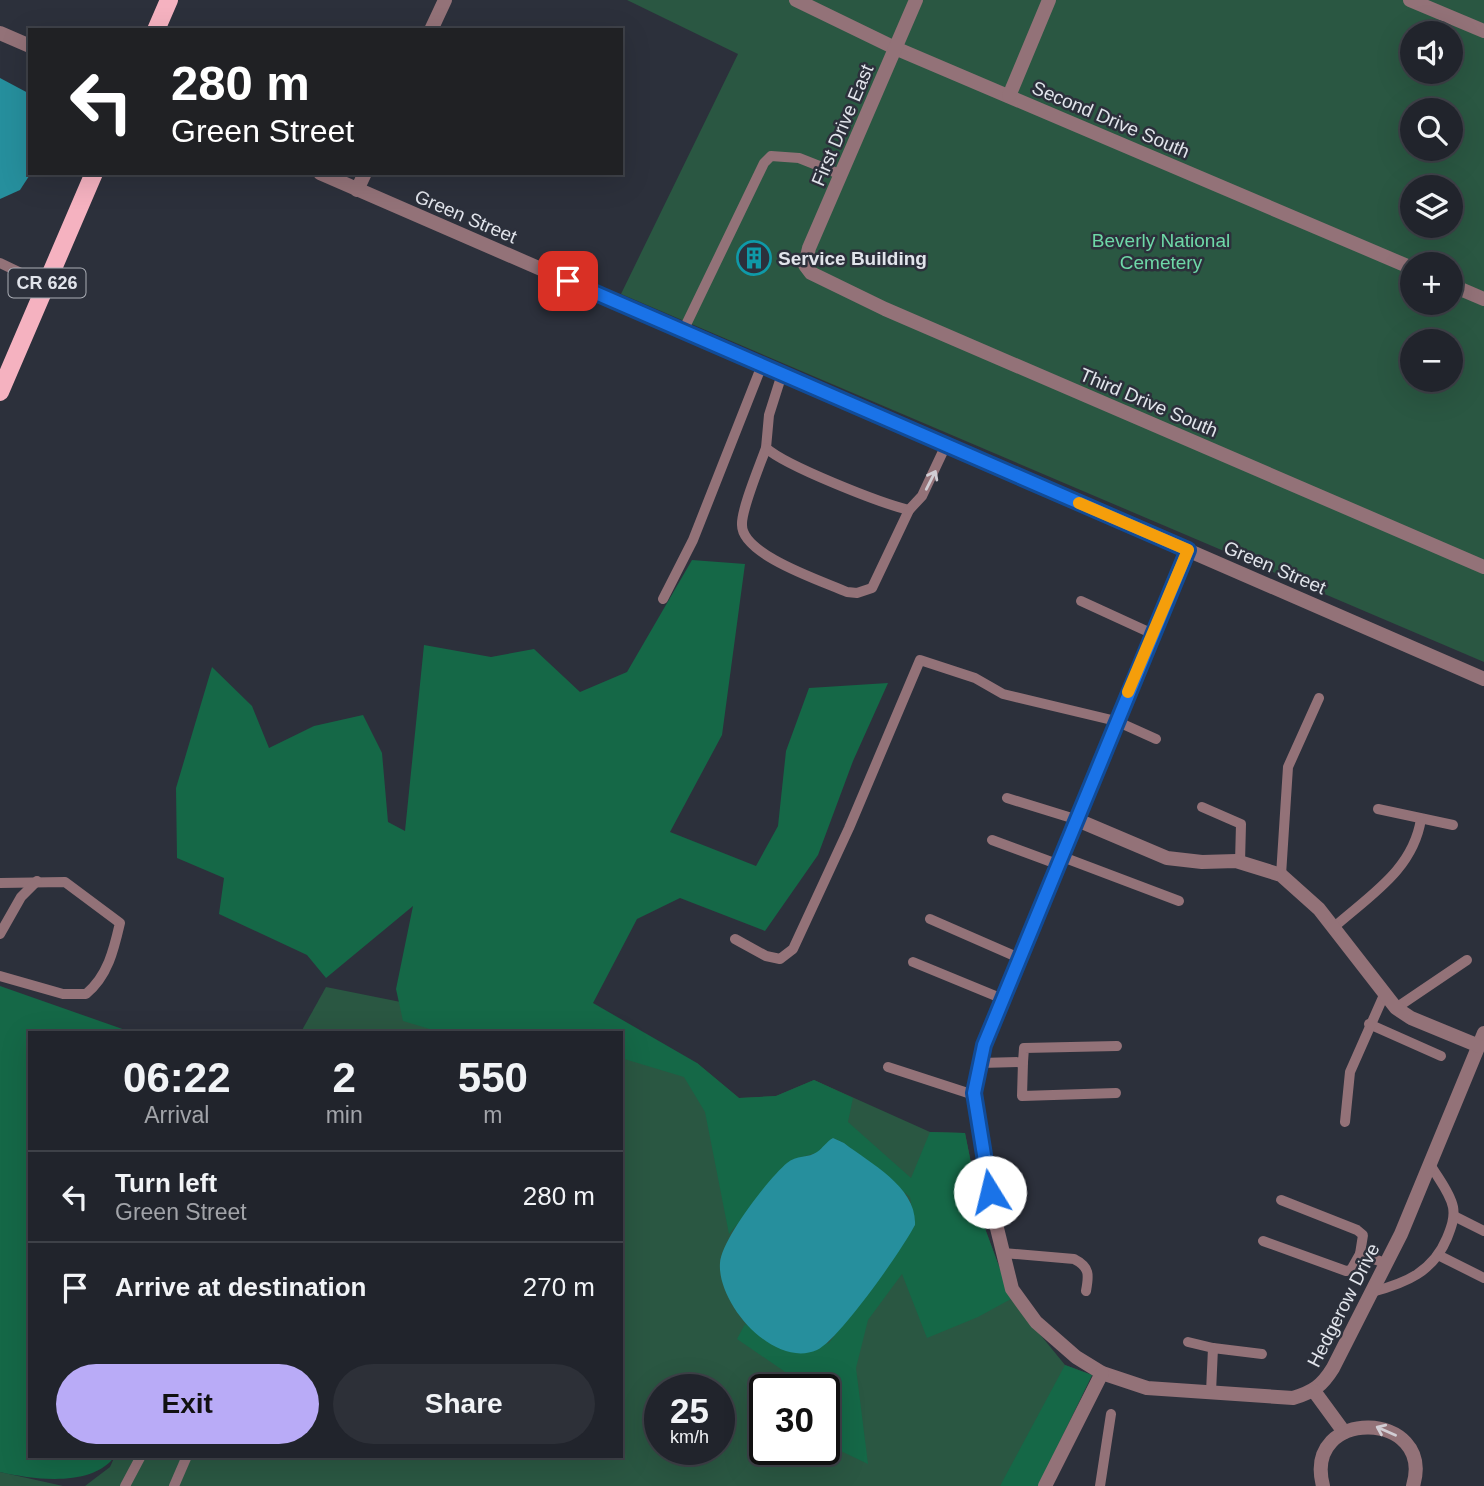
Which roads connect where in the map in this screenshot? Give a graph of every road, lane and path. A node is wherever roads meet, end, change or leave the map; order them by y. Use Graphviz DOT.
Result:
graph roads {
  1 [pos="169,0"];
  2 [pos="445,0"];
  3 [pos="796,0"];
  4 [pos="916,0"];
  5 [pos="1049,0"];
  6 [pos="1410,0"];
  7 [pos="157,28"];
  8 [pos="432,28"];
  9 [pos="1484,31"];
  10 [pos="0,33"];
  11 [pos="28,45"];
  12 [pos="895,48"];
  13 [pos="1009,96"];
  14 [pos="93,175"];
  15 [pos="324,175"];
  16 [pos="364,175"];
  17 [pos="842,175"];
  18 [pos="357,190"];
  19 [pos="0,263"];
  20 [pos="1400,263"];
  21 [pos="805,265"];
  22 [pos="46,285"];
  23 [pos="1463,290"];
  24 [pos="1484,299"];
  25 [pos="683,331"];
  26 [pos="762,365"];
  27 [pos="782,374"];
  28 [pos="0,392"];
  29 [pos="946,445"];
  30 [pos="766,447"];
  31 [pos="909,510"];
  32 [pos="1188,550"];
  33 [pos="1484,568"];
  34 [pos="663,599"];
  35 [pos="1081,601"];
  36 [pos="1153,634"];
  37 [pos="1484,679"];
  38 [pos="1319,698"];
  39 [pos="1116,721"];
  40 [pos="1156,739"];
  41 [pos="1007,797"];
  42 [pos="1202,807"];
  43 [pos="1378,809"];
  44 [pos="1075,819"];
  45 [pos="1421,819"];
  46 [pos="1453,825"];
  47 [pos="992,840"];
  48 [pos="1059,860"];
  49 [pos="1240,862"];
  50 [pos="1281,875"];
  51 [pos="37,881"];
  52 [pos="0,883"];
  53 [pos="1179,901"];
  54 [pos="930,919"];
  55 [pos="1334,928"];
  56 [pos="0,934"];
  57 [pos="735,939"];
  58 [pos="1019,958"];
  59 [pos="1467,960"];
  60 [pos="913,962"];
  61 [pos="0,976"];
  62 [pos="1384,995"];
  63 [pos="1003,999"];
  64 [pos="1396,1008"];
  65 [pos="1369,1024"];
  66 [pos="1482,1042"];
  67 [pos="1117,1046"];
  68 [pos="1441,1056"];
  69 [pos="1023,1062"];
  70 [pos="980,1063"];
  71 [pos="888,1067"];
  72 [pos="1116,1093"];
  73 [pos="974,1095"];
  74 [pos="1345,1122"];
  75 [pos="1430,1164"];
  76 [pos="1280,1200"];
  77 [pos="1454,1216"];
  78 [pos="1484,1231"];
  79 [pos="1264,1241"];
  80 [pos="1003,1253"];
  81 [pos="1360,1254"];
  82 [pos="1440,1256"];
  83 [pos="1385,1264"];
  84 [pos="1484,1278"];
  85 [pos="1086,1291"];
  86 [pos="1372,1292"];
  87 [pos="1188,1342"];
  88 [pos="1213,1348"];
  89 [pos="1262,1354"];
  90 [pos="1101,1373"];
  91 [pos="1314,1391"];
  92 [pos="1211,1392"];
  93 [pos="1111,1414"];
  94 [pos="1344,1432"];
  95 [pos="140,1458"];
  96 [pos="186,1458"];
  97 [pos="126,1486"];
  98 [pos="174,1486"];
  99 [pos="1045,1486"];
  100 [pos="1100,1486"];
  101 [pos="1324,1486"];
  102 [pos="1413,1486"];
  1 -- 7 [label="main road"];
  2 -- 8 [label="street"];
  3 -- 12 [label="street, Second Drive South"];
  4 -- 12 [label="street, First Drive East"];
  5 -- 13 [label="street"];
  6 -- 9 [label="street"];
  10 -- 11 [label="street"];
  12 -- 13 [label="street, Second Drive South"];
  12 -- 17 [label="street, First Drive East"];
  13 -- 20 [label="street, Second Drive South"];
  14 -- 22 [label="main road, CR 626"];
  15 -- 18 [label="street, Green Street"];
  16 -- 18 [label="street"];
  17 -- 21 [label="street, First Drive East"];
  17 -- 25 [label="lane"];
  18 -- 25 [label="street, Green Street"];
  19 -- 22 [label="lane"];
  21 -- 33 [label="street, Third Drive South"];
  22 -- 28 [label="main road, CR 626"];
  23 -- 24 [label="street"];
  25 -- 26 [label="street, Green Street"];
  26 -- 27 [label="street, Green Street"];
  26 -- 34 [label="lane"];
  27 -- 29 [label="street, Green Street"];
  27 -- 30 [label="lane"];
  31 -- 29 [label="lane, one-way"];
  29 -- 32 [label="street, Green Street"];
  30 -- 31 [label="lane"];
  30 -- 31 [label="lane"];
  32 -- 36 [label="street"];
  32 -- 37 [label="street, Green Street"];
  35 -- 36 [label="lane"];
  36 -- 39 [label="street"];
  38 -- 50 [label="lane"];
  39 -- 40 [label="lane"];
  39 -- 44 [label="street"];
  39 -- 57 [label="lane"];
  41 -- 44 [label="lane"];
  42 -- 49 [label="lane"];
  43 -- 45 [label="lane"];
  44 -- 48 [label="street"];
  44 -- 49 [label="street"];
  45 -- 46 [label="lane"];
  45 -- 55 [label="lane"];
  47 -- 48 [label="lane"];
  48 -- 53 [label="lane"];
  48 -- 58 [label="street"];
  49 -- 50 [label="street"];
  50 -- 55 [label="street"];
  51 -- 52 [label="lane"];
  51 -- 56 [label="lane"];
  51 -- 61 [label="lane"];
  54 -- 58 [label="lane"];
  55 -- 62 [label="street"];
  58 -- 63 [label="street"];
  59 -- 64 [label="lane"];
  60 -- 63 [label="lane"];
  62 -- 64 [label="street"];
  62 -- 65 [label="lane"];
  63 -- 70 [label="street"];
  64 -- 66 [label="street"];
  65 -- 68 [label="lane"];
  65 -- 74 [label="lane"];
  66 -- 75 [label="street, Hedgerow Drive"];
  67 -- 69 [label="lane"];
  69 -- 70 [label="lane"];
  69 -- 72 [label="lane"];
  70 -- 73 [label="street"];
  71 -- 73 [label="lane"];
  73 -- 80 [label="street, Hedgerow Drive"];
  75 -- 77 [label="lane"];
  75 -- 83 [label="street, Hedgerow Drive"];
  76 -- 81 [label="lane"];
  77 -- 78 [label="lane"];
  77 -- 82 [label="lane"];
  79 -- 81 [label="lane"];
  80 -- 85 [label="lane"];
  80 -- 90 [label="street, Hedgerow Drive"];
  81 -- 83 [label="lane"];
  82 -- 84 [label="lane"];
  82 -- 86 [label="lane"];
  83 -- 86 [label="street, Hedgerow Drive"];
  86 -- 91 [label="street, Hedgerow Drive"];
  87 -- 88 [label="lane"];
  88 -- 89 [label="lane"];
  88 -- 92 [label="lane"];
  90 -- 92 [label="street, Hedgerow Drive"];
  90 -- 99 [label="street"];
  91 -- 92 [label="street, Hedgerow Drive"];
  91 -- 94 [label="street"];
  93 -- 100 [label="lane"];
  94 -- 101 [label="street"];
  102 -- 94 [label="street, one-way"];
  95 -- 97 [label="lane"];
  96 -- 98 [label="lane"];
}
